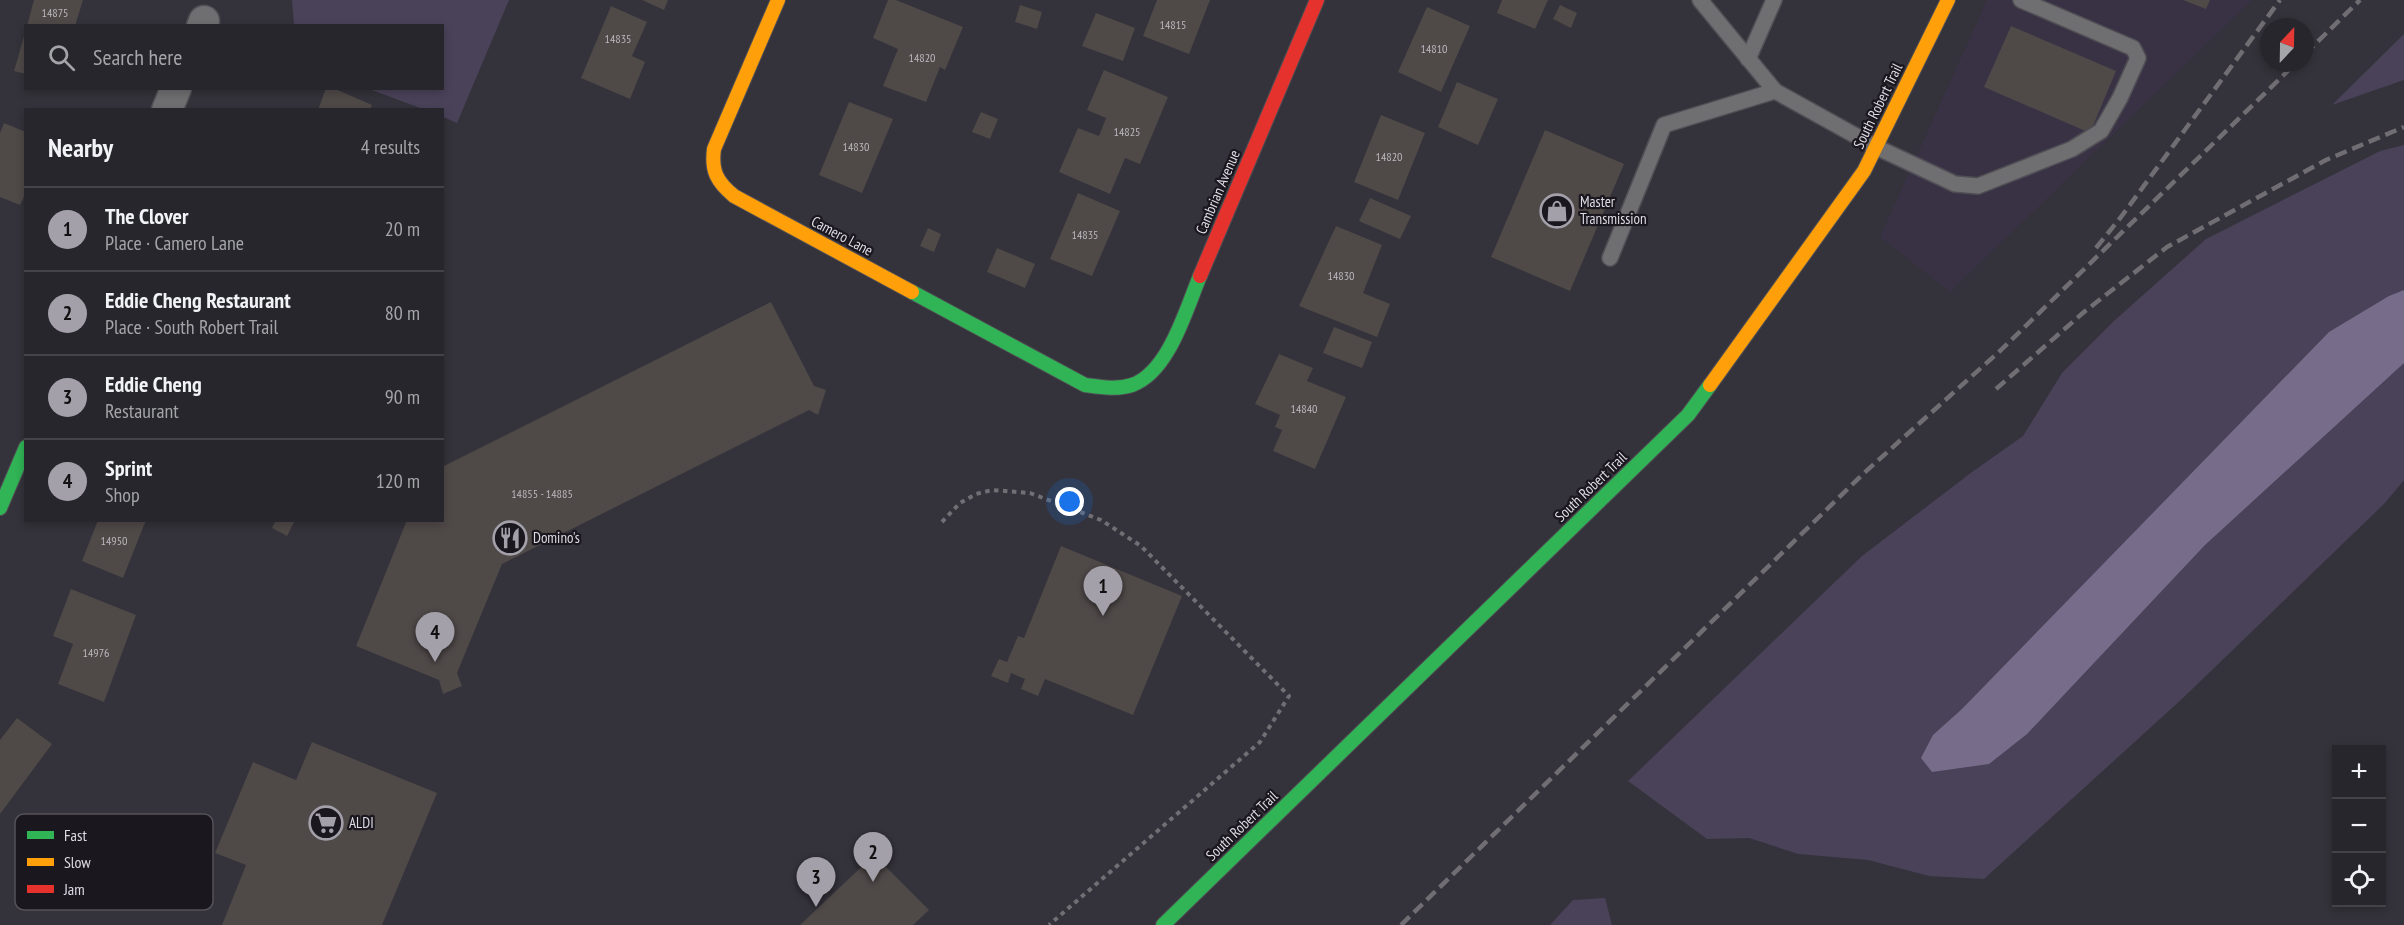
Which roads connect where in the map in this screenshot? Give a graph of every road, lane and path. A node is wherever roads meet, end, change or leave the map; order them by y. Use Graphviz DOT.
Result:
graph roads {
  1 [pos="778,0"];
  2 [pos="1317,0"];
  3 [pos="1700,0"];
  4 [pos="1774,0"];
  5 [pos="1948,0"];
  6 [pos="2021,0"];
  7 [pos="1748,59"];
  8 [pos="175,90"];
  9 [pos="1774,91"];
  10 [pos="168,108"];
  11 [pos="1876,147"];
  12 [pos="1610,258"];
  13 [pos="1133,386"];
  14 [pos="24,452"];
  15 [pos="0,508"];
  16 [pos="942,522"];
  17 [pos="1049,925"];
  18 [pos="1163,925"];
  1 -- 13 [label="main road, Camero Lane"];
  2 -- 13 [label="main road, Cambrian Avenue"];
  3 -- 7 [label="lane"];
  4 -- 7 [label="lane"];
  5 -- 11 [label="main road, South Robert Trail"];
  6 -- 11 [label="lane"];
  7 -- 9 [label="lane"];
  8 -- 10 [label="street"];
  9 -- 11 [label="lane"];
  9 -- 12 [label="lane"];
  11 -- 18 [label="main road, South Robert Trail"];
  14 -- 15 [label="main road"];
  16 -- 17 [label="path"];
}
